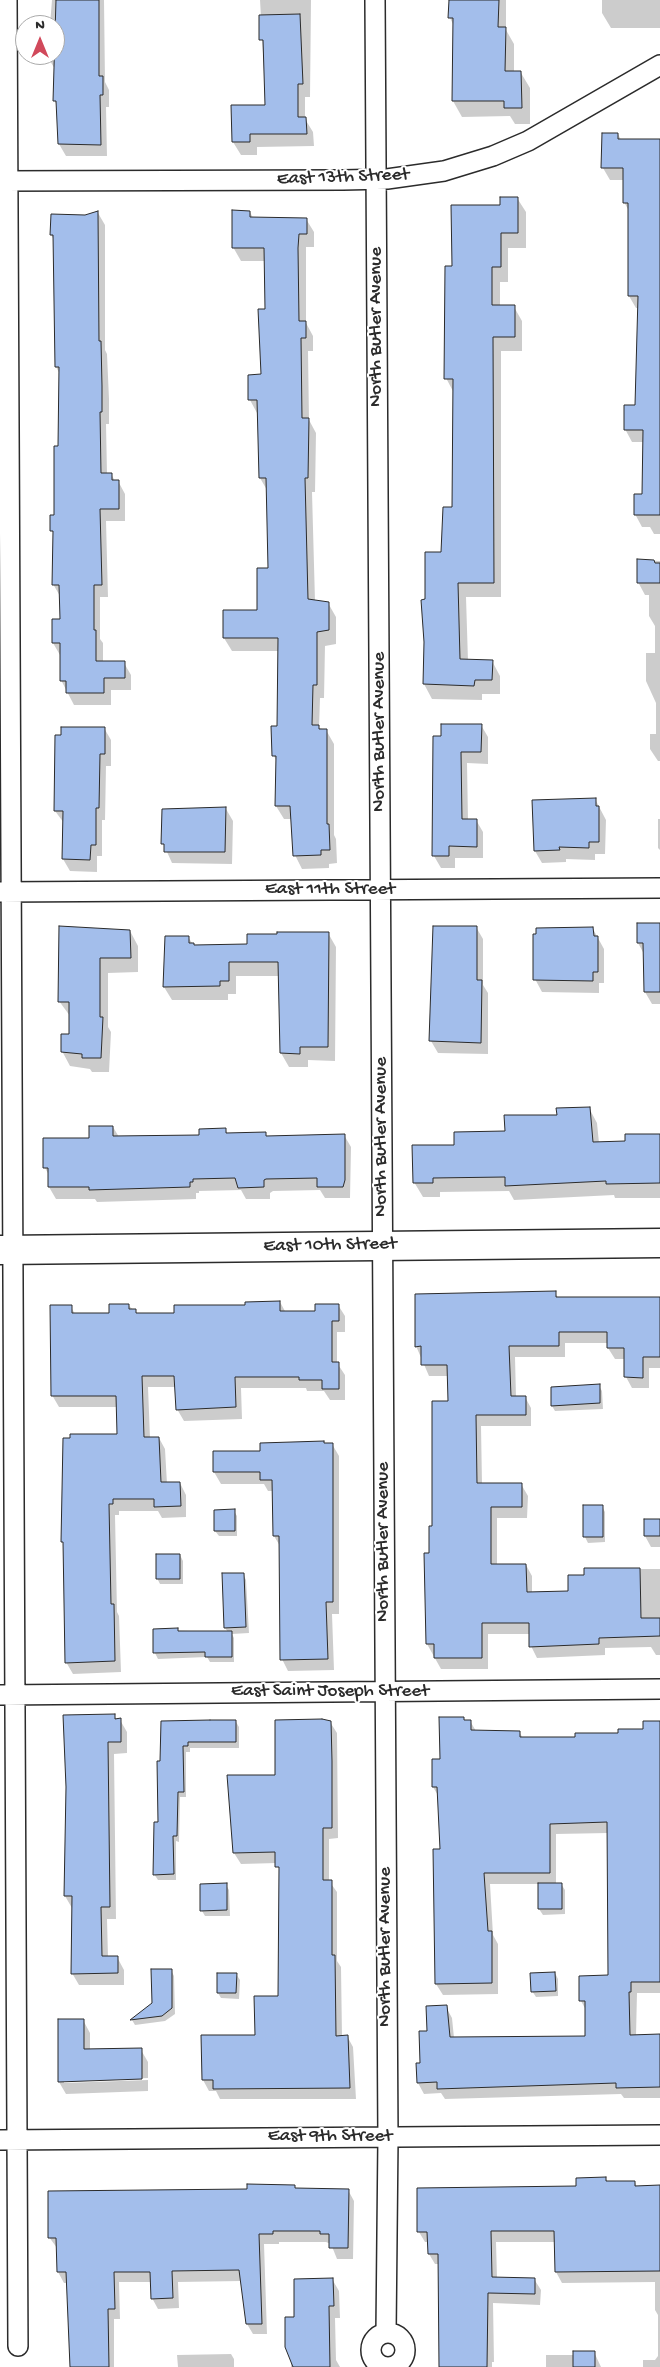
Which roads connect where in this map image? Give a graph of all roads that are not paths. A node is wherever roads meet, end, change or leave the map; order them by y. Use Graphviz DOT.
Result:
graph roads {
  1 [pos="7,0"];
  2 [pos="375,0"];
  3 [pos="660,65"];
  4 [pos="376,179"];
  5 [pos="4,181"];
  6 [pos="660,888"];
  7 [pos="380,890"];
  8 [pos="6,892"];
  9 [pos="660,1243"];
  10 [pos="382,1245"];
  11 [pos="6,1250"];
  12 [pos="660,1689"];
  13 [pos="385,1692"];
  14 [pos="8,1695"];
  15 [pos="660,2135"];
  16 [pos="388,2137"];
  17 [pos="8,2140"];
  18 [pos="386,2333"];
  19 [pos="18,2346"];
  1 -- 5 [label="street"];
  2 -- 4 [label="street, North Butler Avenue"];
  3 -- 4 [label="street, East 13th Street"];
  4 -- 5 [label="street, East 13th Street"];
  4 -- 7 [label="street, North Butler Avenue"];
  5 -- 8 [label="street"];
  6 -- 7 [label="street, East 11th Street"];
  7 -- 8 [label="street, East 11th Street"];
  7 -- 10 [label="street, North Butler Avenue"];
  8 -- 11 [label="street"];
  9 -- 10 [label="main road, East 10th Street"];
  10 -- 11 [label="main road, East 10th Street"];
  10 -- 13 [label="street, North Butler Avenue"];
  11 -- 14 [label="street"];
  12 -- 13 [label="street, East Saint Joseph Street"];
  13 -- 14 [label="street, East Saint Joseph Street"];
  13 -- 16 [label="street, North Butler Avenue"];
  14 -- 17 [label="street"];
  15 -- 16 [label="street, East 9th Street"];
  16 -- 17 [label="street, East 9th Street"];
  16 -- 18 [label="street, North Butler Avenue"];
  17 -- 19 [label="street"];
}
